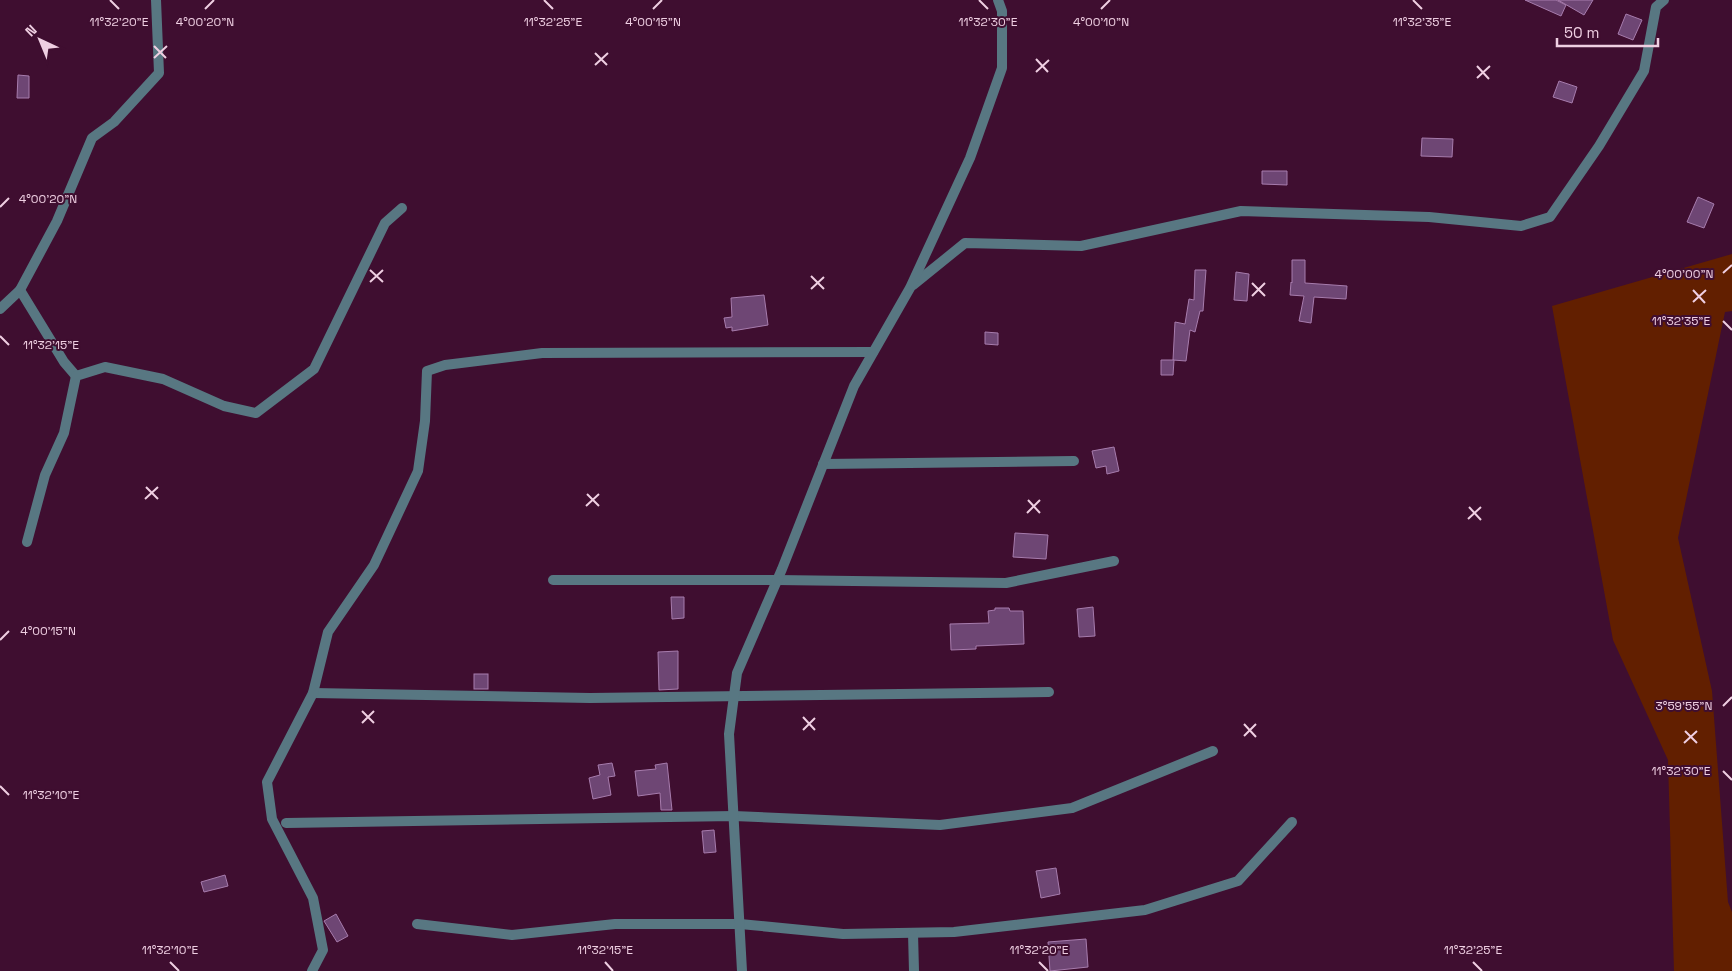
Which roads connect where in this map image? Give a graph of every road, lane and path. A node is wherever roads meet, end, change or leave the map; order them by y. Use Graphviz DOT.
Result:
graph roads {
  1 [pos="156,0"];
  2 [pos="998,0"];
  3 [pos="1664,0"];
  4 [pos="402,208"];
  5 [pos="910,288"];
  6 [pos="20,290"];
  7 [pos="0,309"];
  8 [pos="874,352"];
  9 [pos="76,376"];
  10 [pos="1074,461"];
  11 [pos="823,464"];
  12 [pos="27,542"];
  13 [pos="1114,561"];
  14 [pos="552,580"];
  15 [pos="777,580"];
  16 [pos="1049,692"];
  17 [pos="313,693"];
  18 [pos="734,696"];
  19 [pos="1213,751"];
  20 [pos="734,816"];
  21 [pos="1292,822"];
  22 [pos="286,823"];
  23 [pos="417,924"];
  24 [pos="740,924"];
  25 [pos="913,933"];
  26 [pos="312,971"];
  27 [pos="742,971"];
  28 [pos="914,971"];
  1 -- 6 [label="street"];
  2 -- 5 [label="street"];
  3 -- 5 [label="street"];
  4 -- 9 [label="street"];
  5 -- 8 [label="street"];
  6 -- 7 [label="street"];
  6 -- 9 [label="street"];
  8 -- 11 [label="street"];
  8 -- 17 [label="street"];
  9 -- 12 [label="street"];
  10 -- 11 [label="street"];
  11 -- 15 [label="street"];
  13 -- 15 [label="street"];
  14 -- 15 [label="street"];
  15 -- 18 [label="street"];
  16 -- 18 [label="street"];
  17 -- 18 [label="street"];
  17 -- 26 [label="street"];
  18 -- 20 [label="street"];
  19 -- 20 [label="street"];
  20 -- 22 [label="street"];
  20 -- 24 [label="street"];
  21 -- 25 [label="street"];
  23 -- 24 [label="street"];
  24 -- 25 [label="street"];
  24 -- 27 [label="street"];
  25 -- 28 [label="street"];
}
